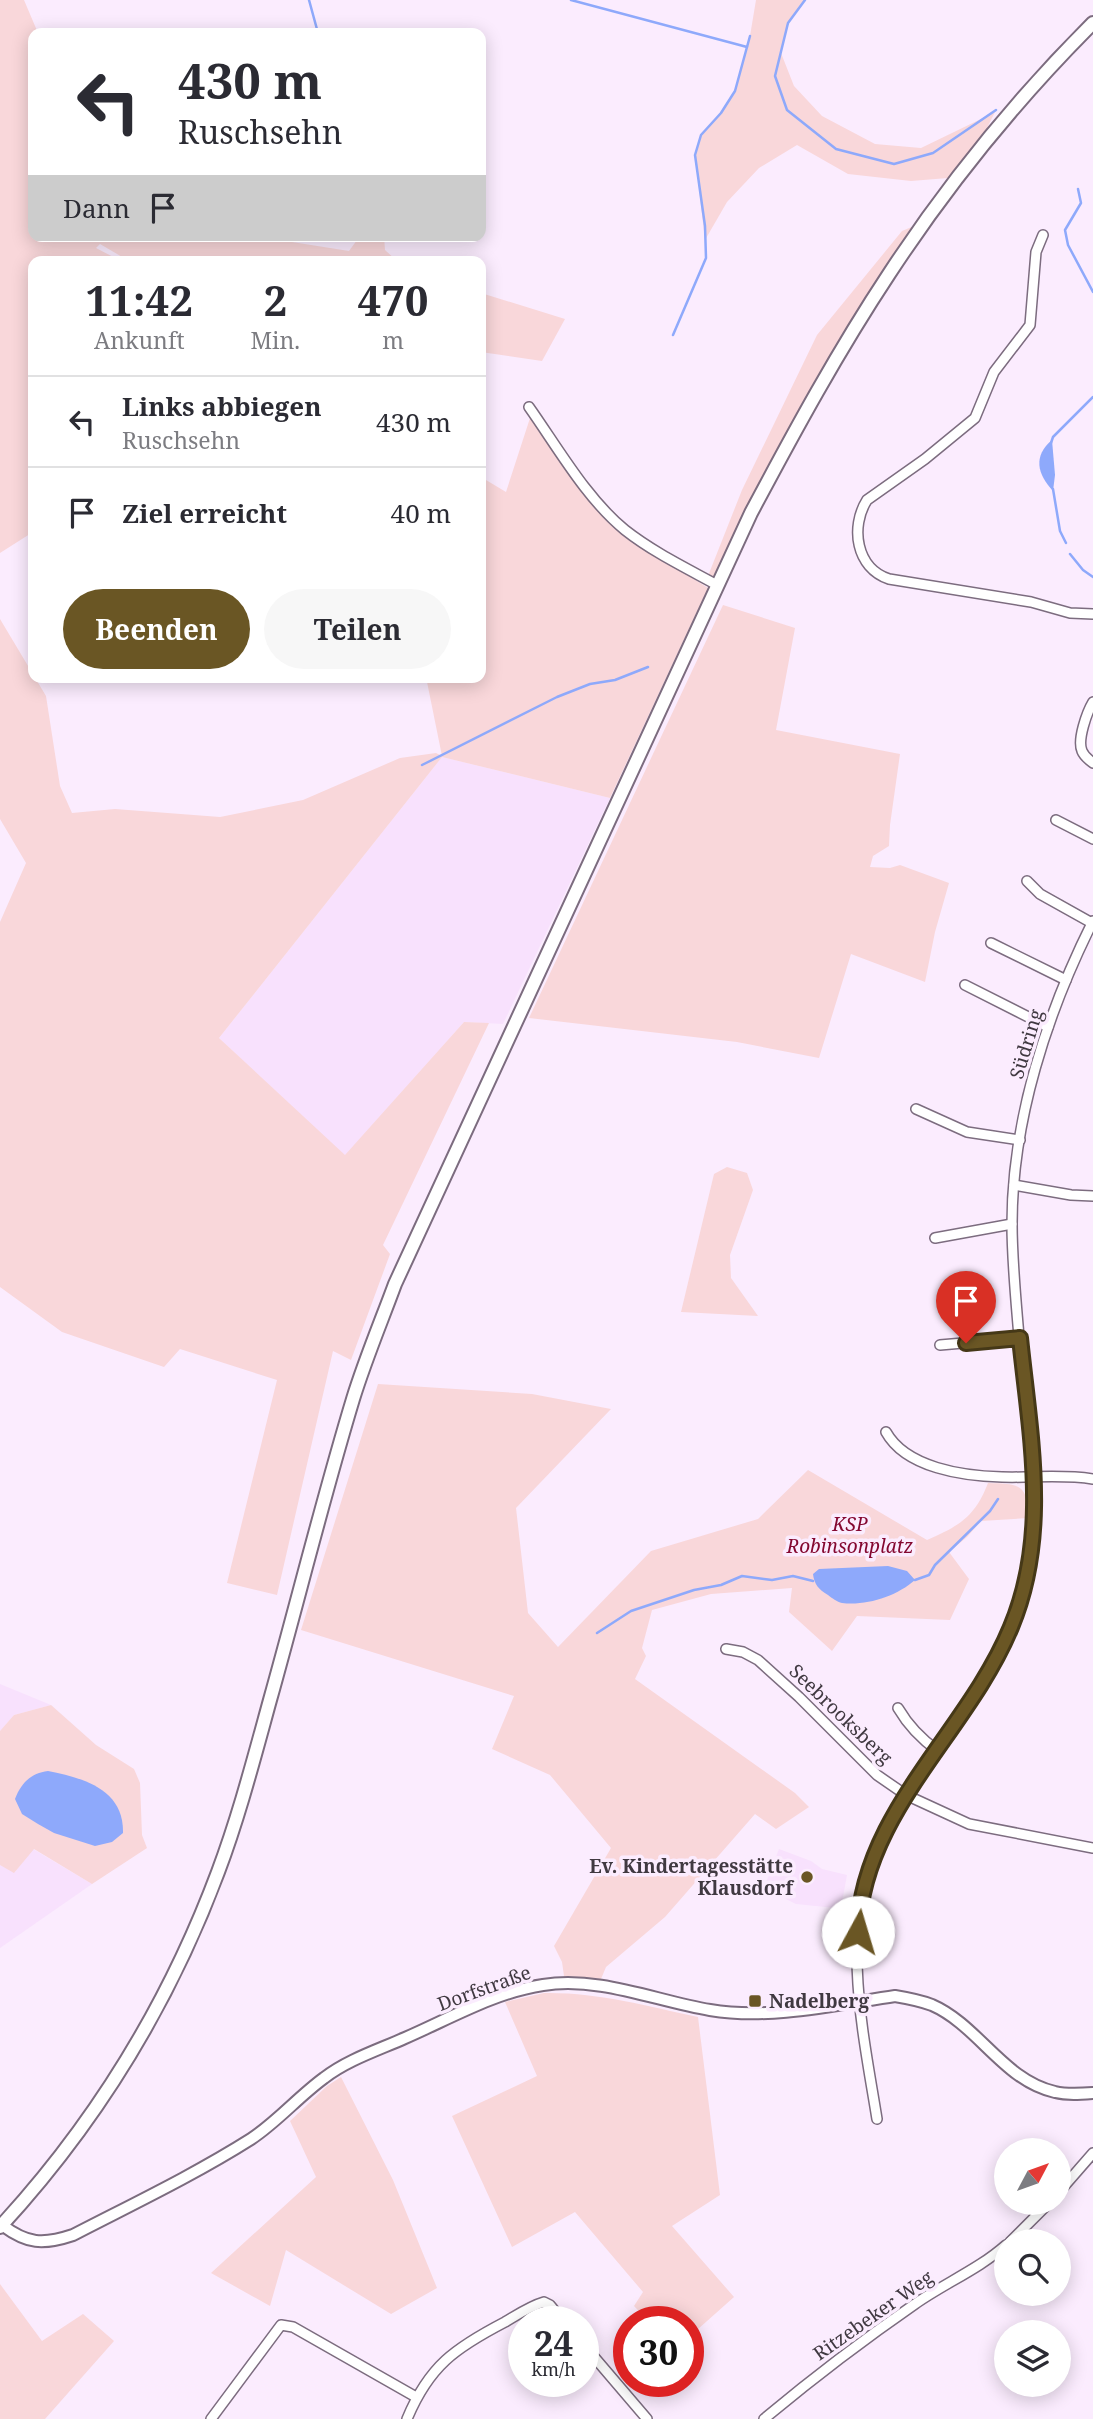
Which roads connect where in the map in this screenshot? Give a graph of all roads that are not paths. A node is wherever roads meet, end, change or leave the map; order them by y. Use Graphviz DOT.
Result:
graph roads {
  1 [pos="1093,23"];
  2 [pos="1043,235"];
  3 [pos="529,407"];
  4 [pos="717,584"];
  5 [pos="1093,614"];
  6 [pos="1093,702"];
  7 [pos="1093,764"];
  8 [pos="1056,820"];
  9 [pos="1093,839"];
  10 [pos="1027,881"];
  11 [pos="1092,922"];
  12 [pos="992,943"];
  13 [pos="1066,980"];
  14 [pos="965,985"];
  15 [pos="1048,1027"];
  16 [pos="916,1109"];
  17 [pos="1020,1140"];
  18 [pos="1014,1185"];
  19 [pos="1093,1196"];
  20 [pos="1012,1224"];
  21 [pos="934,1238"];
  22 [pos="1020,1338"];
  23 [pos="940,1345"];
  24 [pos="886,1432"];
  25 [pos="1035,1476"];
  26 [pos="1093,1479"];
  27 [pos="726,1649"];
  28 [pos="898,1707"];
  29 [pos="937,1751"];
  30 [pos="906,1795"];
  31 [pos="1093,1848"];
  32 [pos="859,2001"];
  33 [pos="1093,2093"];
  34 [pos="877,2119"];
  35 [pos="1093,2153"];
  36 [pos="1071,2178"];
  37 [pos="1036,2216"];
  38 [pos="1,2226"];
  39 [pos="1022,2229"];
  40 [pos="994,2253"];
  41 [pos="535,2306"];
  42 [pos="551,2306"];
  43 [pos="508,2321"];
  44 [pos="599,2363"];
  45 [pos="416,2397"];
  46 [pos="211,2419"];
  47 [pos="407,2419"];
  48 [pos="647,2419"];
  49 [pos="764,2419"];
  1 -- 4 [label="main road"];
  2 -- 5 [label="street"];
  3 -- 4 [label="street"];
  4 -- 38 [label="main road"];
  6 -- 7 [label="street"];
  8 -- 9 [label="street"];
  10 -- 11 [label="street"];
  11 -- 13 [label="street, Südring"];
  12 -- 13 [label="street"];
  13 -- 15 [label="street, Südring"];
  14 -- 15 [label="street"];
  15 -- 17 [label="street, Südring"];
  16 -- 17 [label="street"];
  17 -- 18 [label="street, Südring"];
  18 -- 19 [label="street"];
  18 -- 20 [label="street, Südring"];
  20 -- 21 [label="street"];
  20 -- 22 [label="street, Südring"];
  22 -- 23 [label="street"];
  22 -- 25 [label="street, Südring"];
  24 -- 25 [label="street"];
  25 -- 26 [label="street"];
  25 -- 29 [label="street, Südring"];
  27 -- 30 [label="street, Seebrooksberg"];
  28 -- 29 [label="street"];
  29 -- 30 [label="street, Südring"];
  30 -- 31 [label="street, Seebrooksberg"];
  30 -- 32 [label="street, Südring"];
  32 -- 33 [label="street, Dorfstraße"];
  32 -- 34 [label="street"];
  32 -- 38 [label="street, Dorfstraße"];
  35 -- 36 [label="street"];
  37 -- 39 [label="street, Ritzebeker Weg"];
  40 -- 49 [label="street, Ritzebeker Weg"];
  41 -- 42 [label="street"];
  43 -- 45 [label="street"];
  44 -- 48 [label="street"];
  45 -- 46 [label="street"];
  45 -- 47 [label="street"];
}
